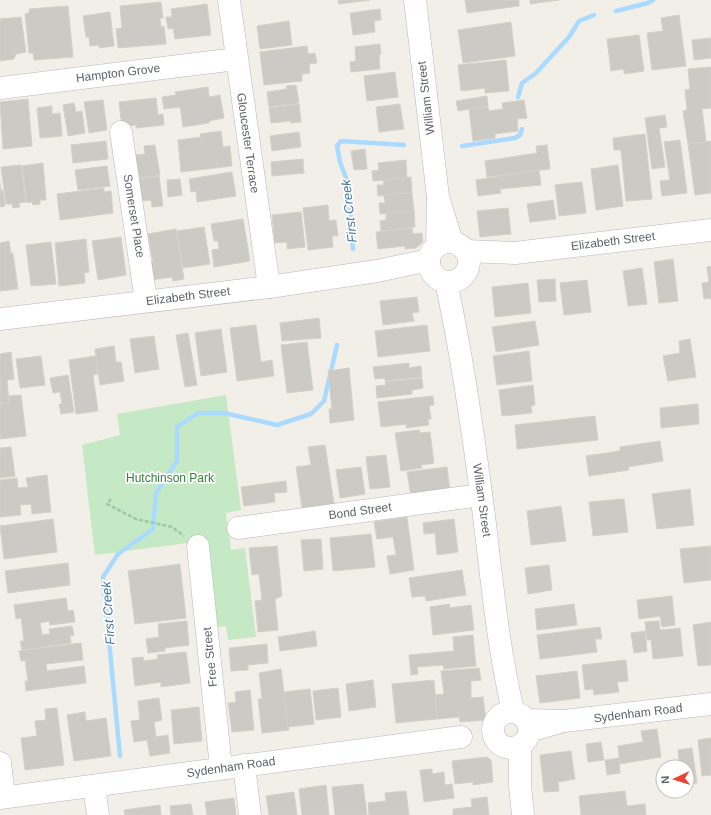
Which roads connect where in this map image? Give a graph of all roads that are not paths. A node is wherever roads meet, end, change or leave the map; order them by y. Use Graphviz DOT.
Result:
graph roads {
  1 [pos="229,0"];
  2 [pos="415,0"];
  3 [pos="236,59"];
  4 [pos="0,88"];
  5 [pos="121,132"];
  6 [pos="711,230"];
  7 [pos="448,262"];
  8 [pos="269,287"];
  9 [pos="146,301"];
  10 [pos="0,319"];
  11 [pos="482,495"];
  12 [pos="238,528"];
  13 [pos="198,546"];
  14 [pos="711,704"];
  15 [pos="511,729"];
  16 [pos="0,763"];
  17 [pos="244,765"];
  18 [pos="221,768"];
  19 [pos="94,786"];
  20 [pos="2,798"];
  21 [pos="98,815"];
  22 [pos="250,815"];
  23 [pos="523,815"];
  1 -- 3 [label="street, Gloucester Terrace"];
  2 -- 7 [label="street, William Street"];
  3 -- 4 [label="street, Hampton Grove"];
  3 -- 8 [label="street, Gloucester Terrace"];
  5 -- 9 [label="street, Somerset Place"];
  6 -- 7 [label="street, Elizabeth Street"];
  7 -- 8 [label="street, Elizabeth Street"];
  7 -- 11 [label="street, William Street"];
  8 -- 9 [label="street, Elizabeth Street"];
  9 -- 10 [label="street, Elizabeth Street"];
  11 -- 12 [label="street, Bond Street"];
  11 -- 15 [label="street, William Street"];
  13 -- 18 [label="street, Free Street"];
  14 -- 15 [label="street, Sydenham Road"];
  15 -- 17 [label="street, Sydenham Road"];
  15 -- 23 [label="street, William Street"];
  16 -- 20 [label="street"];
  17 -- 18 [label="street, Sydenham Road"];
  17 -- 22 [label="street"];
  18 -- 19 [label="street, Sydenham Road"];
  19 -- 20 [label="street, Sydenham Road"];
  19 -- 21 [label="street"];
}
